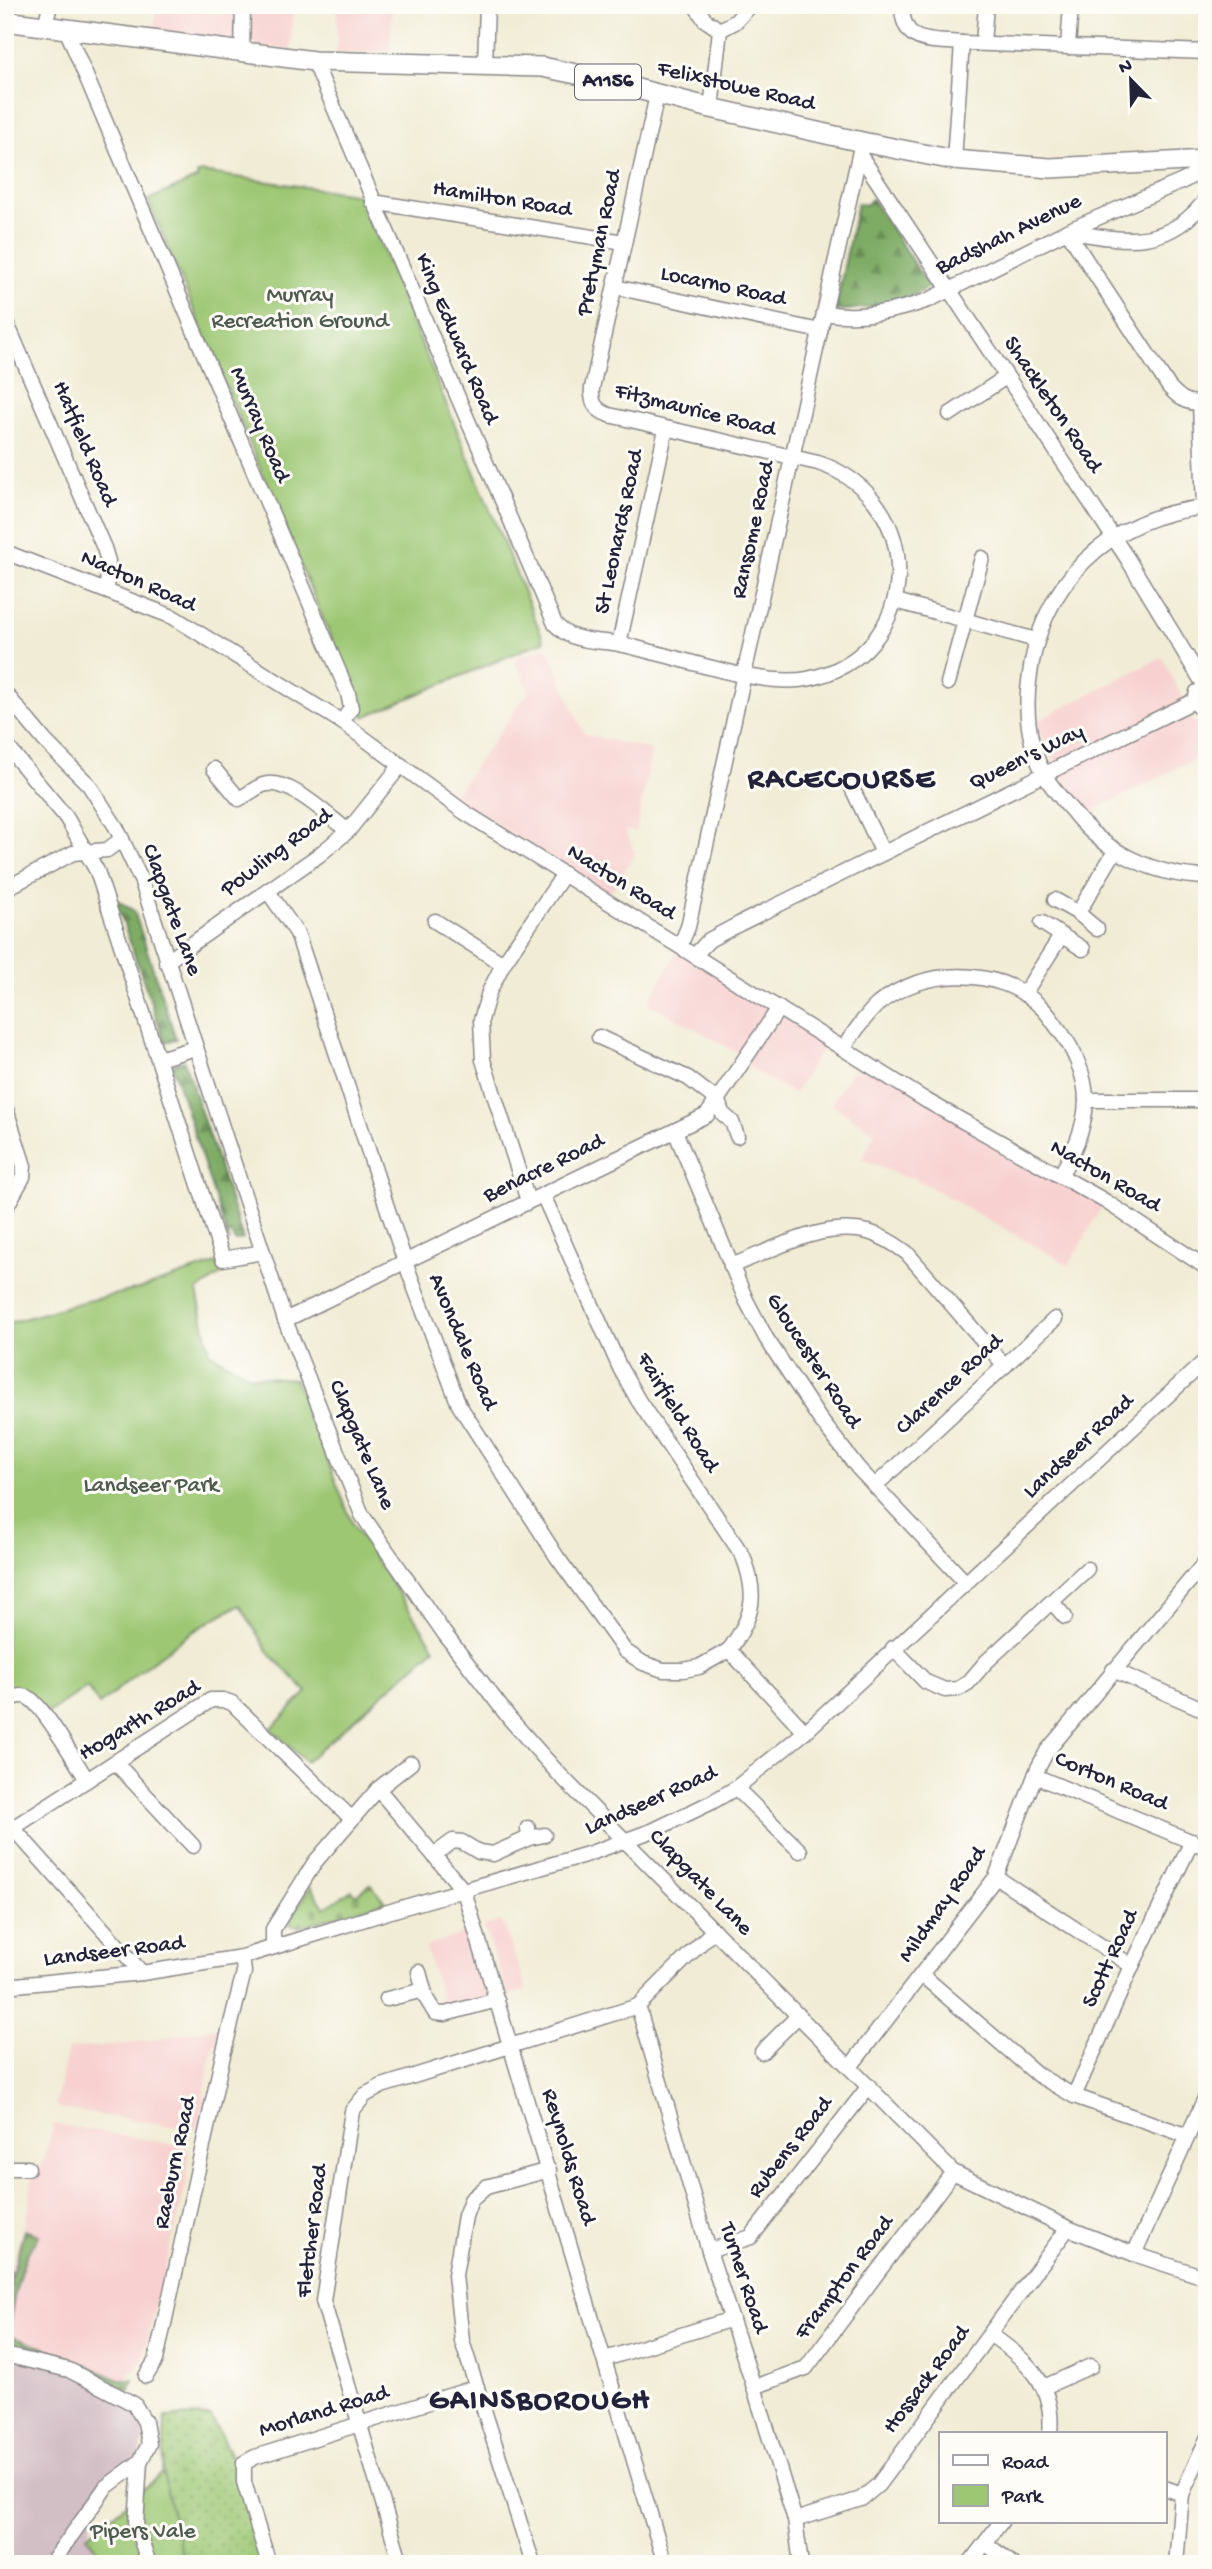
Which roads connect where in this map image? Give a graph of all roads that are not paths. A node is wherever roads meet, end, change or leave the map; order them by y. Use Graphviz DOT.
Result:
graph roads {
  1 [pos="50,5"];
  2 [pos="243,5"];
  3 [pos="487,5"];
  4 [pos="695,5"];
  5 [pos="751,5"];
  6 [pos="902,5"];
  7 [pos="986,5"];
  8 [pos="1071,5"];
  9 [pos="5,21"];
  10 [pos="45,26"];
  11 [pos="66,29"];
  12 [pos="720,30"];
  13 [pos="962,43"];
  14 [pos="983,43"];
  15 [pos="1069,47"];
  16 [pos="1207,52"];
  17 [pos="242,53"];
  18 [pos="314,61"];
  19 [pos="485,64"];
  20 [pos="657,95"];
  21 [pos="710,108"];
  22 [pos="861,148"];
  23 [pos="954,160"];
  24 [pos="1207,160"];
  25 [pos="1207,168"];
  26 [pos="1207,198"];
  27 [pos="373,202"];
  28 [pos="1067,231"];
  29 [pos="624,242"];
  30 [pos="615,287"];
  31 [pos="948,290"];
  32 [pos="824,313"];
  33 [pos="5,319"];
  34 [pos="821,331"];
  35 [pos="1006,377"];
  36 [pos="592,401"];
  37 [pos="1204,402"];
  38 [pos="950,414"];
  39 [pos="666,429"];
  40 [pos="793,458"];
  41 [pos="1205,507"];
  42 [pos="1113,538"];
  43 [pos="5,552"];
  44 [pos="982,558"];
  45 [pos="107,590"];
  46 [pos="895,601"];
  47 [pos="965,620"];
  48 [pos="1035,640"];
  49 [pos="619,644"];
  50 [pos="745,675"];
  51 [pos="1205,682"];
  52 [pos="947,683"];
  53 [pos="7,698"];
  54 [pos="1196,701"];
  55 [pos="1207,715"];
  56 [pos="341,722"];
  57 [pos="5,744"];
  58 [pos="401,765"];
  59 [pos="214,769"];
  60 [pos="1044,775"];
  61 [pos="852,788"];
  62 [pos="348,831"];
  63 [pos="122,839"];
  64 [pos="1115,851"];
  65 [pos="87,852"];
  66 [pos="883,853"];
  67 [pos="564,874"];
  68 [pos="1207,877"];
  69 [pos="5,889"];
  70 [pos="267,890"];
  71 [pos="1055,900"];
  72 [pos="1078,913"];
  73 [pos="435,920"];
  74 [pos="1042,923"];
  75 [pos="688,927"];
  76 [pos="1097,929"];
  77 [pos="1061,936"];
  78 [pos="709,940"];
  79 [pos="680,946"];
  80 [pos="1083,949"];
  81 [pos="695,955"];
  82 [pos="166,962"];
  83 [pos="503,964"];
  84 [pos="1024,994"];
  85 [pos="779,1008"];
  86 [pos="599,1037"];
  87 [pos="195,1048"];
  88 [pos="844,1048"];
  89 [pos="159,1059"];
  90 [pos="1086,1100"];
  91 [pos="1207,1100"];
  92 [pos="718,1101"];
  93 [pos="5,1106"];
  94 [pos="674,1131"];
  95 [pos="737,1136"];
  96 [pos="1060,1176"];
  97 [pos="543,1195"];
  98 [pos="528,1201"];
  99 [pos="5,1209"];
  100 [pos="262,1252"];
  101 [pos="405,1262"];
  102 [pos="731,1266"];
  103 [pos="1207,1268"];
  104 [pos="1055,1319"];
  105 [pos="285,1320"];
  106 [pos="1207,1359"];
  107 [pos="1005,1366"];
  108 [pos="876,1485"];
  109 [pos="1207,1560"];
  110 [pos="1087,1569"];
  111 [pos="966,1583"];
  112 [pos="1052,1602"];
  113 [pos="1065,1617"];
  114 [pos="893,1648"];
  115 [pos="729,1650"];
  116 [pos="1113,1670"];
  117 [pos="5,1701"];
  118 [pos="1207,1710"];
  119 [pos="805,1732"];
  120 [pos="115,1762"];
  121 [pos="411,1763"];
  122 [pos="1035,1776"];
  123 [pos="88,1780"];
  124 [pos="736,1788"];
  125 [pos="378,1789"];
  126 [pos="351,1818"];
  127 [pos="9,1830"];
  128 [pos="544,1835"];
  129 [pos="627,1840"];
  130 [pos="1192,1841"];
  131 [pos="193,1846"];
  132 [pos="1207,1848"];
  133 [pos="800,1851"];
  134 [pos="434,1855"];
  135 [pos="996,1877"];
  136 [pos="464,1891"];
  137 [pos="714,1930"];
  138 [pos="273,1947"];
  139 [pos="242,1957"];
  140 [pos="1132,1966"];
  141 [pos="419,1972"];
  142 [pos="142,1973"];
  143 [pos="922,1975"];
  144 [pos="5,1986"];
  145 [pos="424,1990"];
  146 [pos="387,1999"];
  147 [pos="496,2000"];
  148 [pos="638,2006"];
  149 [pos="799,2015"];
  150 [pos="511,2046"];
  151 [pos="762,2052"];
  152 [pos="850,2067"];
  153 [pos="869,2086"];
  154 [pos="1207,2094"];
  155 [pos="1074,2096"];
  156 [pos="1188,2136"];
  157 [pos="5,2168"];
  158 [pos="28,2168"];
  159 [pos="549,2170"];
  160 [pos="953,2172"];
  161 [pos="1068,2228"];
  162 [pos="709,2251"];
  163 [pos="1134,2253"];
  164 [pos="1207,2275"];
  165 [pos="732,2319"];
  166 [pos="990,2333"];
  167 [pos="5,2355"];
  168 [pos="605,2359"];
  169 [pos="1091,2366"];
  170 [pos="146,2376"];
  171 [pos="477,2387"];
  172 [pos="754,2387"];
  173 [pos="1044,2387"];
  174 [pos="360,2425"];
  175 [pos="1051,2432"];
  176 [pos="1207,2439"];
  177 [pos="140,2462"];
  178 [pos="1166,2488"];
  179 [pos="1182,2494"];
  180 [pos="795,2520"];
  181 [pos="999,2524"];
  182 [pos="985,2543"];
  183 [pos="51,2564"];
  184 [pos="149,2564"];
  185 [pos="269,2564"];
  186 [pos="401,2564"];
  187 [pos="533,2564"];
  188 [pos="665,2564"];
  189 [pos="801,2564"];
  190 [pos="969,2564"];
  191 [pos="1012,2564"];
  192 [pos="1176,2564"];
  1 -- 10 [label="street"];
  2 -- 17 [label="street"];
  3 -- 19 [label="street"];
  4 -- 12 [label="street"];
  5 -- 12 [label="street"];
  6 -- 13 [label="street"];
  7 -- 14 [label="street"];
  8 -- 15 [label="street"];
  9 -- 10 [label="main road, Felixstowe Road / A1156"];
  10 -- 11 [label="main road, Felixstowe Road / A1156"];
  11 -- 17 [label="main road, Felixstowe Road / A1156"];
  11 -- 56 [label="street, Murray Road"];
  12 -- 21 [label="street"];
  13 -- 14 [label="street"];
  13 -- 23 [label="street"];
  14 -- 15 [label="street"];
  15 -- 16 [label="street"];
  17 -- 18 [label="main road, Felixstowe Road / A1156"];
  18 -- 19 [label="main road, Felixstowe Road / A1156"];
  18 -- 27 [label="street, King Edward Road"];
  19 -- 20 [label="main road, Felixstowe Road / A1156"];
  20 -- 21 [label="main road, Felixstowe Road / A1156"];
  20 -- 29 [label="street, Pretyman Road"];
  21 -- 22 [label="main road, Felixstowe Road / A1156"];
  22 -- 23 [label="main road, Felixstowe Road / A1156"];
  22 -- 31 [label="street, Shackleton Road"];
  22 -- 32 [label="street, Ransome Road"];
  23 -- 24 [label="main road, Felixstowe Road / A1156"];
  25 -- 28 [label="street, Badshah Avenue"];
  26 -- 28 [label="street"];
  27 -- 29 [label="street, Hamilton Road"];
  27 -- 49 [label="street, King Edward Road"];
  28 -- 31 [label="street, Badshah Avenue"];
  28 -- 37 [label="street"];
  29 -- 30 [label="street, Pretyman Road"];
  30 -- 34 [label="street, Locarno Road"];
  30 -- 36 [label="street, Pretyman Road"];
  31 -- 32 [label="street, Badshah Avenue"];
  31 -- 35 [label="street, Shackleton Road"];
  32 -- 34 [label="street, Ransome Road"];
  33 -- 45 [label="street, Hatfield Road"];
  34 -- 40 [label="street, Ransome Road"];
  35 -- 38 [label="street"];
  35 -- 42 [label="street, Shackleton Road"];
  36 -- 39 [label="street, Fitzmaurice Road"];
  37 -- 41 [label="street"];
  39 -- 40 [label="street, Fitzmaurice Road"];
  39 -- 49 [label="street, St Leonards Road"];
  40 -- 46 [label="street, Fitzmaurice Road"];
  40 -- 50 [label="street, Ransome Road"];
  41 -- 42 [label="street"];
  42 -- 48 [label="street"];
  42 -- 51 [label="street, Shackleton Road"];
  43 -- 45 [label="street, Nacton Road"];
  44 -- 47 [label="street"];
  45 -- 56 [label="street, Nacton Road"];
  46 -- 47 [label="street"];
  46 -- 50 [label="street"];
  47 -- 48 [label="street"];
  47 -- 52 [label="street"];
  48 -- 60 [label="street"];
  49 -- 50 [label="street"];
  50 -- 75 [label="street, Ransome Road"];
  51 -- 54 [label="street"];
  53 -- 63 [label="street, Clapgate Lane"];
  54 -- 55 [label="street"];
  54 -- 60 [label="street, Queen's Way"];
  56 -- 58 [label="street, Nacton Road"];
  57 -- 65 [label="street"];
  58 -- 62 [label="street, Powling Road"];
  58 -- 67 [label="street, Nacton Road"];
  59 -- 62 [label="street"];
  60 -- 64 [label="street"];
  60 -- 66 [label="street, Queen's Way"];
  61 -- 66 [label="street"];
  62 -- 70 [label="street, Powling Road"];
  63 -- 65 [label="street"];
  63 -- 82 [label="street, Clapgate Lane"];
  64 -- 68 [label="street"];
  64 -- 72 [label="street"];
  65 -- 69 [label="street"];
  65 -- 89 [label="street"];
  66 -- 78 [label="street, Queen's Way"];
  67 -- 79 [label="street, Nacton Road"];
  67 -- 83 [label="street"];
  70 -- 82 [label="street, Powling Road"];
  70 -- 101 [label="street, Avondale Road"];
  71 -- 72 [label="street"];
  72 -- 76 [label="street"];
  73 -- 83 [label="street"];
  74 -- 77 [label="street"];
  75 -- 78 [label="street"];
  75 -- 79 [label="street, Ransome Road"];
  77 -- 80 [label="street"];
  77 -- 84 [label="street"];
  78 -- 81 [label="street, Queen's Way"];
  79 -- 81 [label="street, Nacton Road"];
  81 -- 85 [label="street, Nacton Road"];
  82 -- 87 [label="street, Clapgate Lane"];
  83 -- 98 [label="street"];
  84 -- 88 [label="street"];
  84 -- 90 [label="street"];
  85 -- 88 [label="street, Nacton Road"];
  85 -- 92 [label="street, Benacre Road"];
  86 -- 92 [label="street"];
  87 -- 89 [label="street"];
  87 -- 100 [label="street, Clapgate Lane"];
  88 -- 96 [label="street, Nacton Road"];
  89 -- 100 [label="street"];
  90 -- 91 [label="street"];
  90 -- 96 [label="street"];
  92 -- 94 [label="street, Benacre Road"];
  92 -- 95 [label="street"];
  93 -- 99 [label="street"];
  94 -- 97 [label="street, Benacre Road"];
  94 -- 102 [label="street, Gloucester Road"];
  96 -- 103 [label="street, Nacton Road"];
  97 -- 98 [label="street, Benacre Road"];
  97 -- 115 [label="street, Fairfield Road"];
  98 -- 101 [label="street, Benacre Road"];
  100 -- 105 [label="street, Clapgate Lane"];
  101 -- 105 [label="street, Benacre Road"];
  101 -- 115 [label="street, Avondale Road"];
  102 -- 107 [label="street"];
  102 -- 108 [label="street, Gloucester Road"];
  104 -- 107 [label="street, Clarence Road"];
  105 -- 129 [label="street, Clapgate Lane"];
  106 -- 111 [label="street, Landseer Road"];
  107 -- 108 [label="street, Clarence Road"];
  108 -- 111 [label="street, Gloucester Road"];
  109 -- 116 [label="street, Mildmay Road"];
  110 -- 112 [label="street"];
  111 -- 114 [label="street, Landseer Road"];
  112 -- 113 [label="street"];
  112 -- 114 [label="street"];
  114 -- 119 [label="street, Landseer Road"];
  115 -- 119 [label="street"];
  116 -- 118 [label="street"];
  116 -- 122 [label="street, Mildmay Road"];
  117 -- 123 [label="street"];
  119 -- 124 [label="street, Landseer Road"];
  120 -- 123 [label="street, Hogarth Road"];
  120 -- 126 [label="street, Hogarth Road"];
  120 -- 131 [label="street"];
  121 -- 125 [label="street"];
  122 -- 130 [label="street, Corton Road"];
  122 -- 135 [label="street, Mildmay Road"];
  123 -- 127 [label="street, Hogarth Road"];
  124 -- 129 [label="street, Landseer Road"];
  124 -- 133 [label="street"];
  125 -- 126 [label="street"];
  125 -- 134 [label="street, Reynolds Road"];
  126 -- 138 [label="street"];
  127 -- 142 [label="street"];
  128 -- 134 [label="street"];
  129 -- 136 [label="street, Landseer Road"];
  129 -- 137 [label="street, Clapgate Lane"];
  130 -- 132 [label="street, Corton Road"];
  130 -- 140 [label="street, Scott Road"];
  134 -- 136 [label="street, Reynolds Road"];
  135 -- 140 [label="street"];
  135 -- 143 [label="street, Mildmay Road"];
  136 -- 138 [label="street, Landseer Road"];
  136 -- 147 [label="street, Reynolds Road"];
  137 -- 148 [label="street"];
  137 -- 149 [label="street, Clapgate Lane"];
  138 -- 139 [label="street, Landseer Road"];
  139 -- 142 [label="street, Landseer Road"];
  139 -- 170 [label="street, Raeburn Road"];
  140 -- 155 [label="street, Scott Road"];
  141 -- 145 [label="street"];
  142 -- 144 [label="street, Landseer Road"];
  143 -- 152 [label="street, Mildmay Road"];
  143 -- 155 [label="street"];
  145 -- 146 [label="street"];
  145 -- 147 [label="street"];
  147 -- 150 [label="street, Reynolds Road"];
  148 -- 150 [label="street, Fletcher Road"];
  148 -- 162 [label="street, Turner Road"];
  149 -- 151 [label="street"];
  149 -- 152 [label="street, Clapgate Lane"];
  150 -- 159 [label="street, Reynolds Road"];
  150 -- 174 [label="street, Fletcher Road"];
  152 -- 153 [label="street, Clapgate Lane"];
  153 -- 160 [label="street, Clapgate Lane"];
  153 -- 162 [label="street, Rubens Road"];
  154 -- 156 [label="street"];
  155 -- 156 [label="street"];
  156 -- 163 [label="street"];
  157 -- 158 [label="street"];
  159 -- 168 [label="street, Reynolds Road"];
  159 -- 171 [label="street"];
  160 -- 161 [label="street, Clapgate Lane"];
  160 -- 172 [label="street, Frampton Road"];
  161 -- 163 [label="street, Clapgate Lane"];
  161 -- 166 [label="street, Hossack Road"];
  162 -- 165 [label="street, Turner Road"];
  163 -- 164 [label="street, Clapgate Lane"];
  165 -- 168 [label="street"];
  165 -- 172 [label="street, Turner Road"];
  166 -- 173 [label="street"];
  166 -- 180 [label="street, Hossack Road"];
  167 -- 177 [label="street"];
  168 -- 188 [label="street, Reynolds Road"];
  169 -- 173 [label="street"];
  171 -- 174 [label="street, Morland Road"];
  171 -- 187 [label="street"];
  172 -- 180 [label="street, Turner Road"];
  173 -- 175 [label="street"];
  174 -- 185 [label="street, Morland Road"];
  174 -- 186 [label="street, Fletcher Road"];
  176 -- 179 [label="street"];
  177 -- 183 [label="street"];
  177 -- 184 [label="street"];
  178 -- 179 [label="street"];
  179 -- 192 [label="street"];
  180 -- 189 [label="street, Turner Road"];
  181 -- 182 [label="street"];
  182 -- 190 [label="street"];
  182 -- 191 [label="street"];
}
